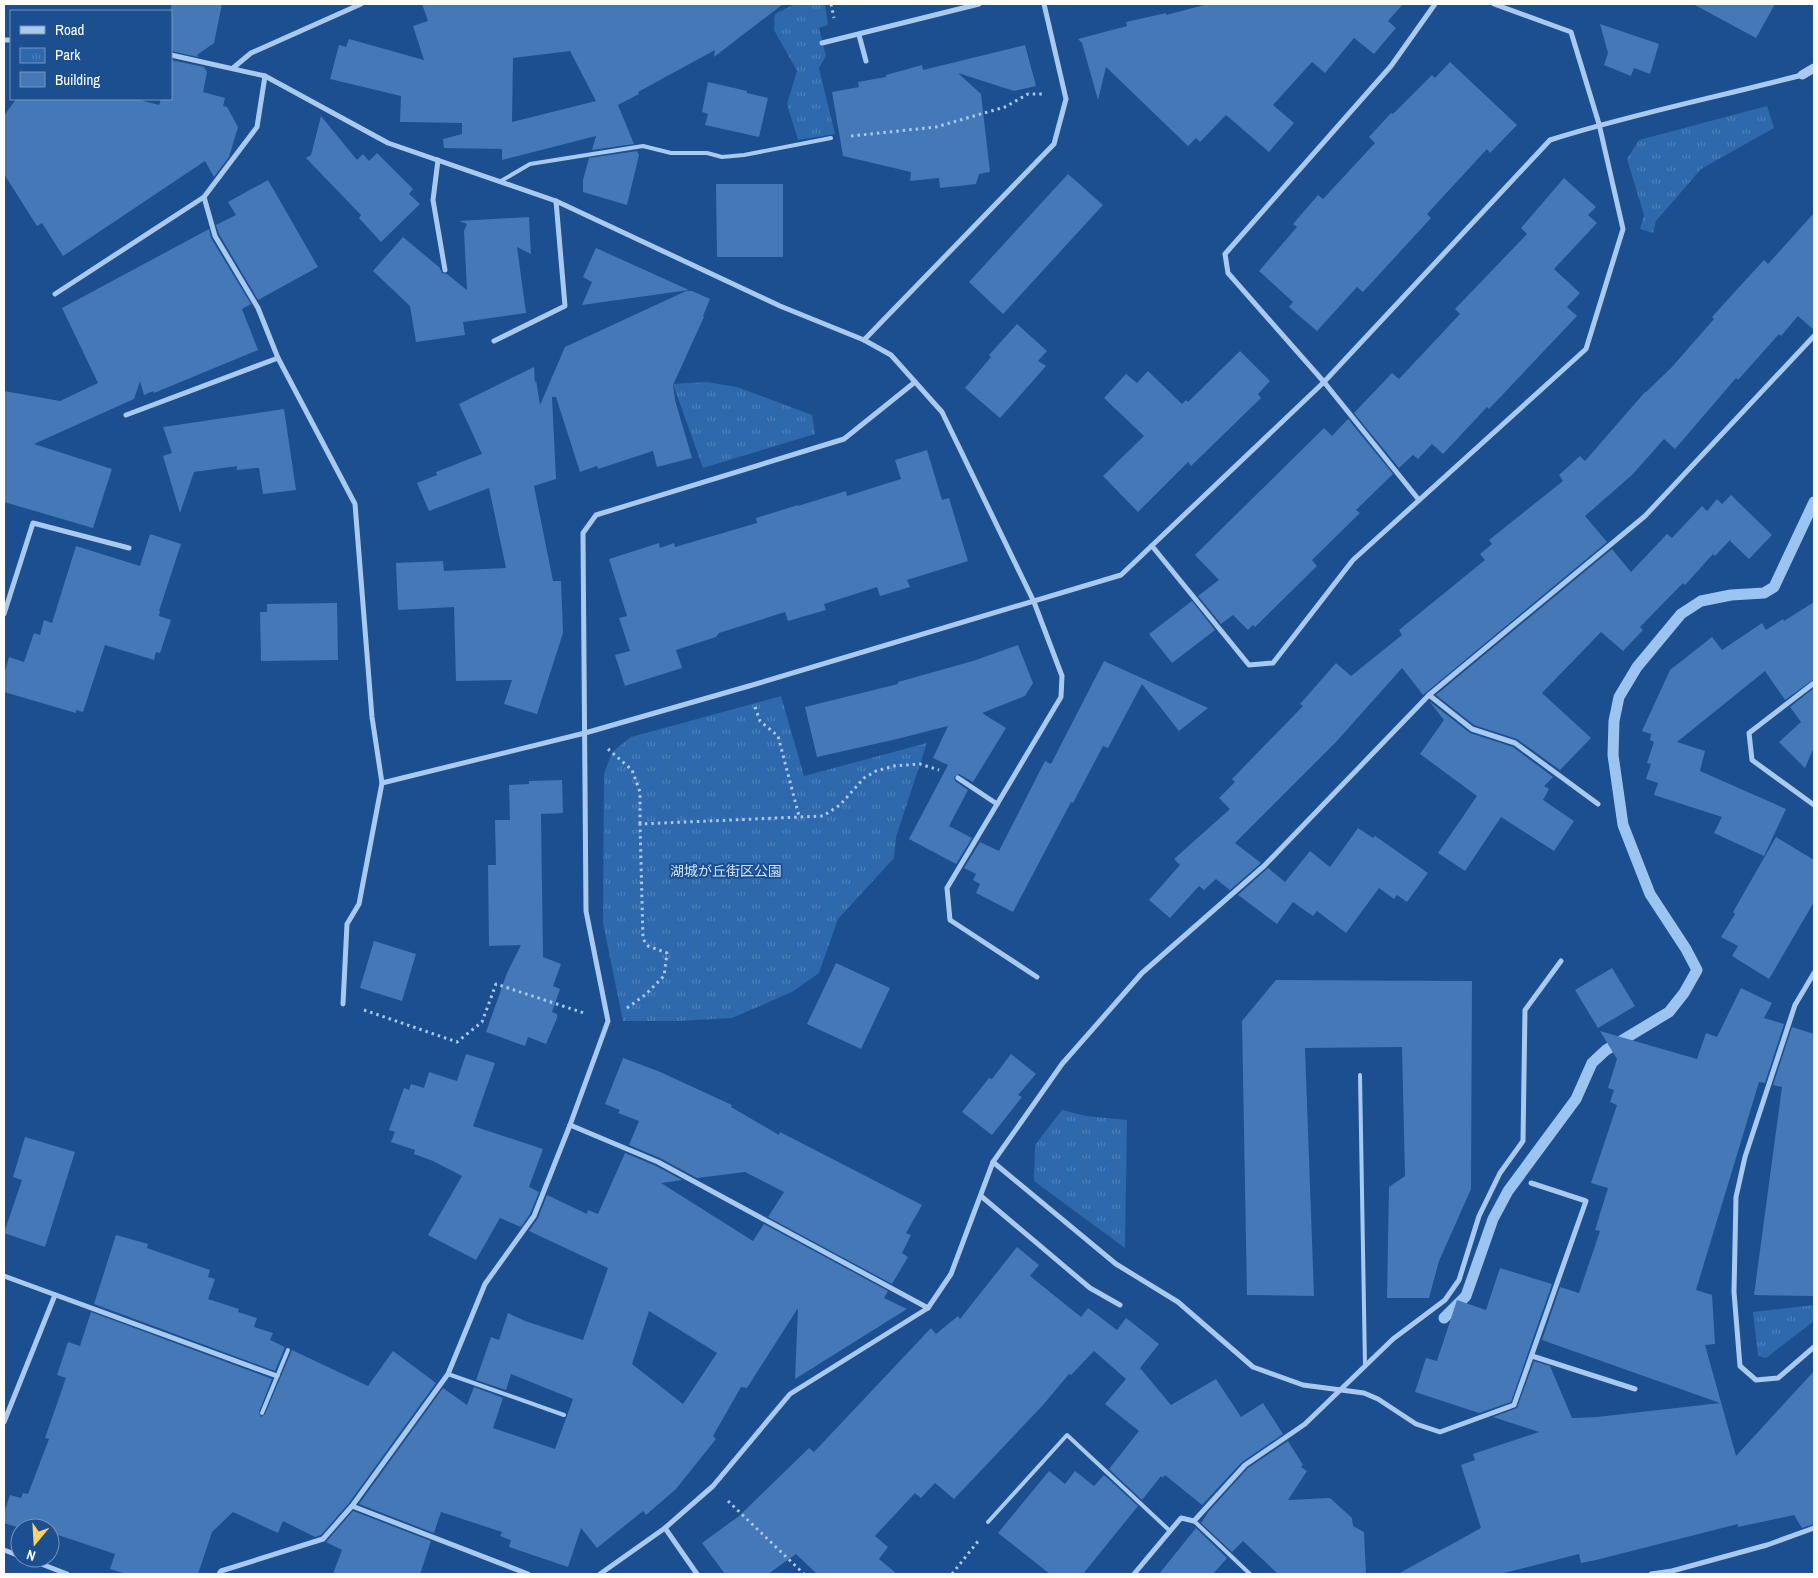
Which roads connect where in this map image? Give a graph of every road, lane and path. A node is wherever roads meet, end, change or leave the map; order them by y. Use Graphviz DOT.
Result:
graph roads {
  1 [pos="361,4"];
  2 [pos="979,4"];
  3 [pos="1044,4"];
  4 [pos="1436,4"];
  5 [pos="1494,4"];
  6 [pos="859,34"];
  7 [pos="822,44"];
  8 [pos="172,55"];
  9 [pos="866,61"];
  10 [pos="233,68"];
  11 [pos="1814,68"];
  12 [pos="1802,75"];
  13 [pos="265,76"];
  14 [pos="1066,99"];
  15 [pos="1599,124"];
  16 [pos="831,138"];
  17 [pos="438,160"];
  18 [pos="501,182"];
  19 [pos="204,197"];
  20 [pos="556,201"];
  21 [pos="445,270"];
  22 [pos="55,294"];
  23 [pos="1814,336"];
  24 [pos="864,340"];
  25 [pos="494,341"];
  26 [pos="278,358"];
  27 [pos="915,382"];
  28 [pos="1324,382"];
  29 [pos="126,415"];
  30 [pos="1419,500"];
  31 [pos="1152,546"];
  32 [pos="129,548"];
  33 [pos="1034,602"];
  34 [pos="4,614"];
  35 [pos="1814,684"];
  36 [pos="749,686"];
  37 [pos="1429,695"];
  38 [pos="585,733"];
  39 [pos="958,778"];
  40 [pos="382,783"];
  41 [pos="997,804"];
  42 [pos="1598,804"];
  43 [pos="1814,805"];
  44 [pos="800,816"];
  45 [pos="640,824"];
  46 [pos="1561,962"];
  47 [pos="1814,973"];
  48 [pos="1037,977"];
  49 [pos="343,1004"];
  50 [pos="608,1021"];
  51 [pos="1360,1075"];
  52 [pos="570,1124"];
  53 [pos="993,1162"];
  54 [pos="1531,1183"];
  55 [pos="981,1196"];
  56 [pos="4,1276"];
  57 [pos="55,1295"];
  58 [pos="1120,1305"];
  59 [pos="928,1308"];
  60 [pos="1814,1347"];
  61 [pos="288,1350"];
  62 [pos="1532,1356"];
  63 [pos="1365,1366"];
  64 [pos="448,1374"];
  65 [pos="277,1376"];
  66 [pos="1635,1389"];
  67 [pos="1340,1390"];
  68 [pos="262,1413"];
  69 [pos="564,1415"];
  70 [pos="4,1422"];
  71 [pos="713,1486"];
  72 [pos="352,1506"];
  73 [pos="988,1522"];
  74 [pos="1194,1522"];
  75 [pos="665,1528"];
  76 [pos="1814,1528"];
  77 [pos="1170,1531"];
  78 [pos="52,1568"];
  79 [pos="67,1574"];
  80 [pos="219,1574"];
  81 [pos="528,1574"];
  82 [pos="600,1574"];
  83 [pos="697,1574"];
  84 [pos="804,1574"];
  85 [pos="952,1574"];
  86 [pos="1134,1574"];
  87 [pos="1250,1574"];
  88 [pos="1652,1574"];
  1 -- 10 [label="street"];
  2 -- 6 [label="street"];
  3 -- 14 [label="street"];
  4 -- 28 [label="street"];
  5 -- 15 [label="street"];
  6 -- 7 [label="street"];
  6 -- 9 [label="street"];
  8 -- 10 [label="street"];
  10 -- 13 [label="street"];
  11 -- 12 [label="street"];
  12 -- 15 [label="street"];
  13 -- 17 [label="street"];
  13 -- 19 [label="street"];
  14 -- 16 [label="path"];
  14 -- 24 [label="street"];
  15 -- 28 [label="street"];
  15 -- 30 [label="street"];
  16 -- 18 [label="lane"];
  17 -- 18 [label="street"];
  17 -- 21 [label="street"];
  18 -- 20 [label="street"];
  19 -- 22 [label="street"];
  19 -- 26 [label="street"];
  20 -- 24 [label="street"];
  20 -- 25 [label="street"];
  23 -- 37 [label="street"];
  24 -- 27 [label="street"];
  26 -- 29 [label="street"];
  26 -- 40 [label="street"];
  27 -- 33 [label="street"];
  27 -- 38 [label="street"];
  28 -- 30 [label="street"];
  28 -- 31 [label="street"];
  30 -- 31 [label="street"];
  31 -- 33 [label="street"];
  32 -- 34 [label="street"];
  33 -- 36 [label="street"];
  33 -- 41 [label="street"];
  35 -- 43 [label="street"];
  36 -- 38 [label="street"];
  36 -- 44 [label="path"];
  37 -- 42 [label="street"];
  37 -- 53 [label="street"];
  38 -- 40 [label="street"];
  38 -- 45 [label="path"];
  38 -- 50 [label="street"];
  39 -- 41 [label="street"];
  39 -- 44 [label="path"];
  40 -- 49 [label="street"];
  41 -- 48 [label="street"];
  44 -- 45 [label="path"];
  45 -- 50 [label="path"];
  46 -- 63 [label="street"];
  47 -- 60 [label="street"];
  49 -- 50 [label="path"];
  50 -- 52 [label="street"];
  51 -- 63 [label="lane"];
  52 -- 59 [label="street"];
  52 -- 64 [label="street"];
  53 -- 55 [label="street"];
  53 -- 67 [label="street"];
  54 -- 62 [label="street"];
  55 -- 58 [label="street"];
  55 -- 59 [label="street"];
  56 -- 57 [label="street"];
  57 -- 65 [label="street"];
  57 -- 70 [label="street"];
  59 -- 71 [label="street"];
  61 -- 65 [label="lane"];
  62 -- 66 [label="street"];
  62 -- 67 [label="street"];
  63 -- 67 [label="street"];
  64 -- 69 [label="lane"];
  64 -- 72 [label="street"];
  65 -- 68 [label="lane"];
  67 -- 74 [label="street"];
  71 -- 75 [label="street"];
  71 -- 84 [label="path"];
  72 -- 80 [label="street"];
  72 -- 81 [label="street"];
  73 -- 77 [label="lane"];
  73 -- 85 [label="path"];
  74 -- 77 [label="street"];
  74 -- 87 [label="lane"];
  75 -- 82 [label="street"];
  75 -- 83 [label="street"];
  76 -- 88 [label="street"];
  77 -- 86 [label="street"];
  78 -- 79 [label="street"];
}
